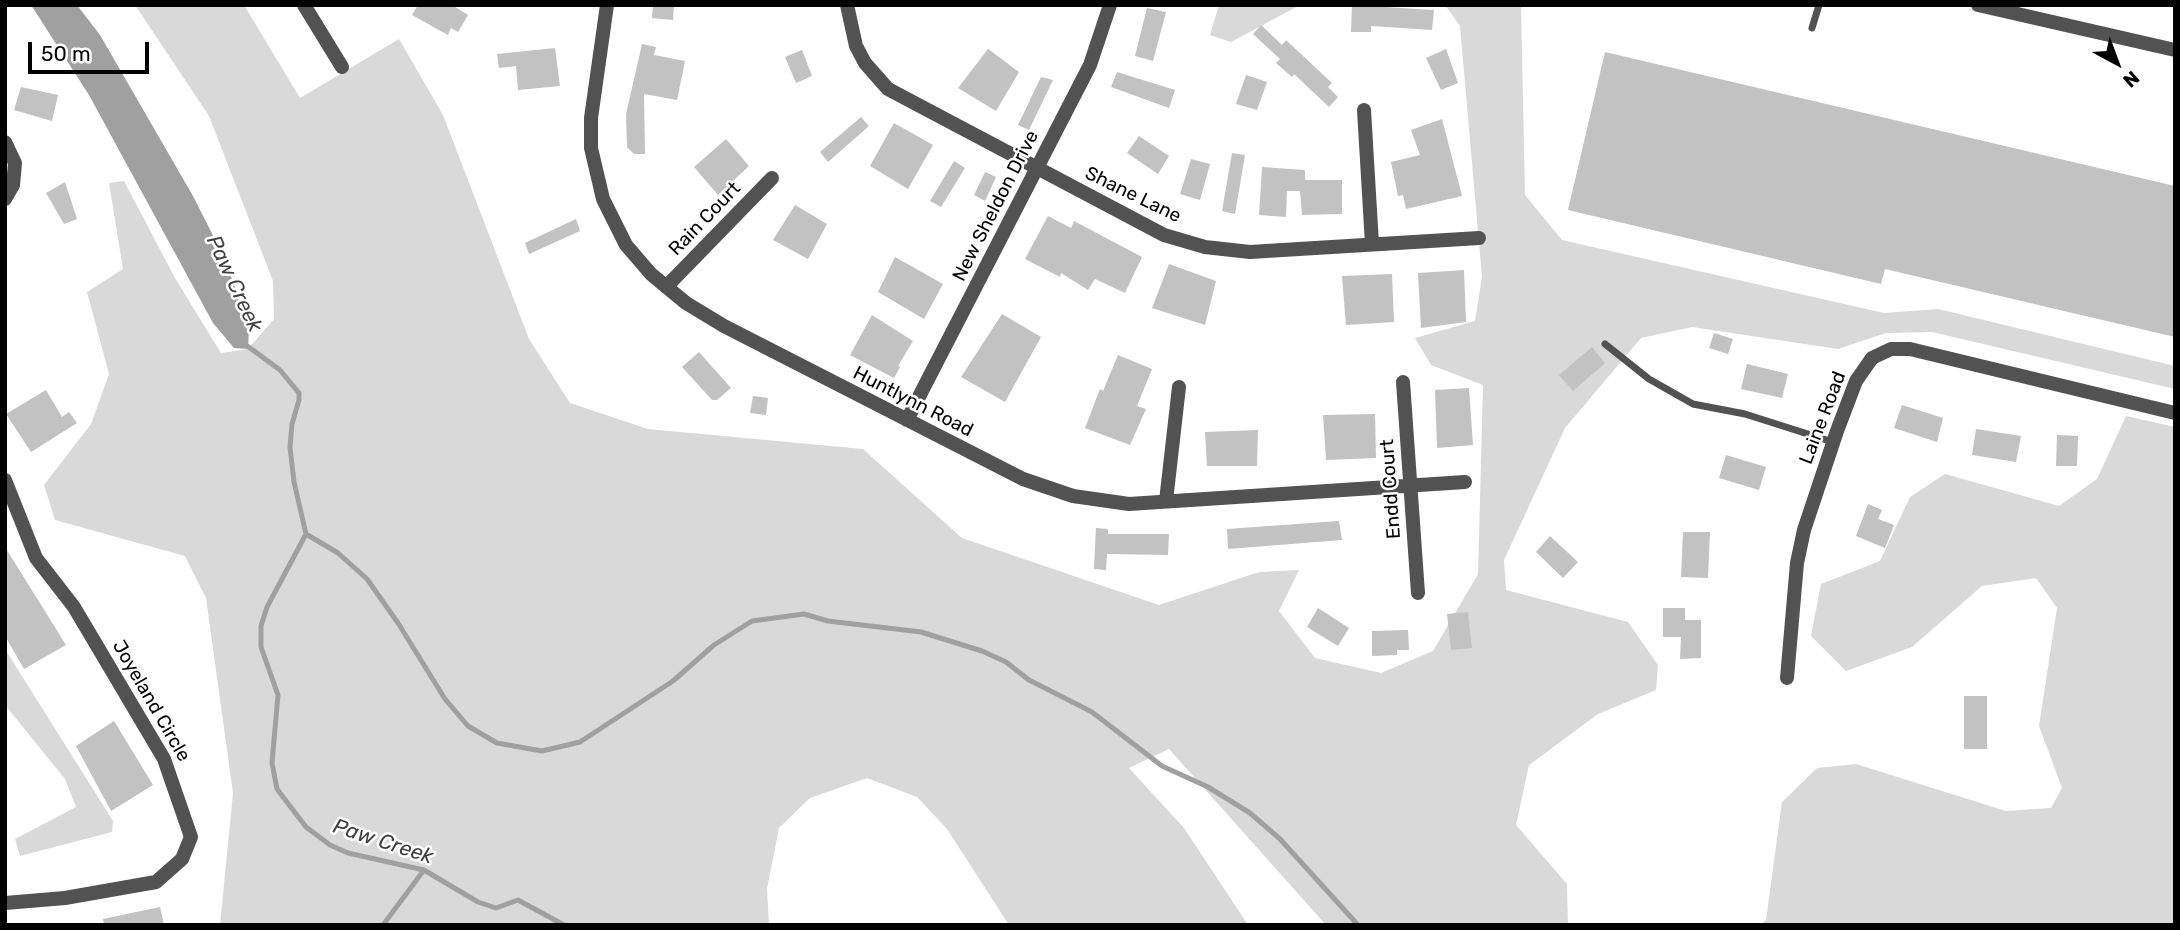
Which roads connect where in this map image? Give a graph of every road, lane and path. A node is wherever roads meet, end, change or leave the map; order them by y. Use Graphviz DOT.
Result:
graph roads {
  1 [pos="304,5"];
  2 [pos="607,5"];
  3 [pos="847,5"];
  4 [pos="1110,5"];
  5 [pos="1819,5"];
  6 [pos="1978,5"];
  7 [pos="1812,28"];
  8 [pos="2175,50"];
  9 [pos="342,67"];
  10 [pos="1364,110"];
  11 [pos="5,142"];
  12 [pos="1037,168"];
  13 [pos="772,178"];
  14 [pos="5,199"];
  15 [pos="1479,238"];
  16 [pos="1371,244"];
  17 [pos="666,287"];
  18 [pos="1605,344"];
  19 [pos="1403,383"];
  20 [pos="1179,387"];
  21 [pos="2175,413"];
  22 [pos="907,420"];
  23 [pos="1833,442"];
  24 [pos="5,480"];
  25 [pos="1465,482"];
  26 [pos="1410,486"];
  27 [pos="1166,501"];
  28 [pos="1418,593"];
  29 [pos="1787,678"];
  30 [pos="5,904"];
  1 -- 9 [label="street"];
  2 -- 17 [label="street, Huntlynn Road"];
  3 -- 12 [label="street, Shane Lane"];
  4 -- 12 [label="street, New Sheldon Drive"];
  5 -- 7 [label="lane"];
  6 -- 8 [label="street"];
  10 -- 16 [label="street"];
  11 -- 14 [label="street"];
  12 -- 16 [label="street, Shane Lane"];
  12 -- 22 [label="street, New Sheldon Drive"];
  13 -- 17 [label="street, Rain Court"];
  15 -- 16 [label="street, Shane Lane"];
  17 -- 22 [label="street, Huntlynn Road"];
  18 -- 23 [label="lane"];
  19 -- 26 [label="street, Endd Court"];
  20 -- 27 [label="street"];
  21 -- 23 [label="street, Laine Road"];
  22 -- 27 [label="street, Huntlynn Road"];
  23 -- 29 [label="street, Laine Road"];
  24 -- 30 [label="street, Joyeland Circle"];
  25 -- 26 [label="street, Huntlynn Road"];
  26 -- 27 [label="street, Huntlynn Road"];
  26 -- 28 [label="street, Endd Court"];
}
